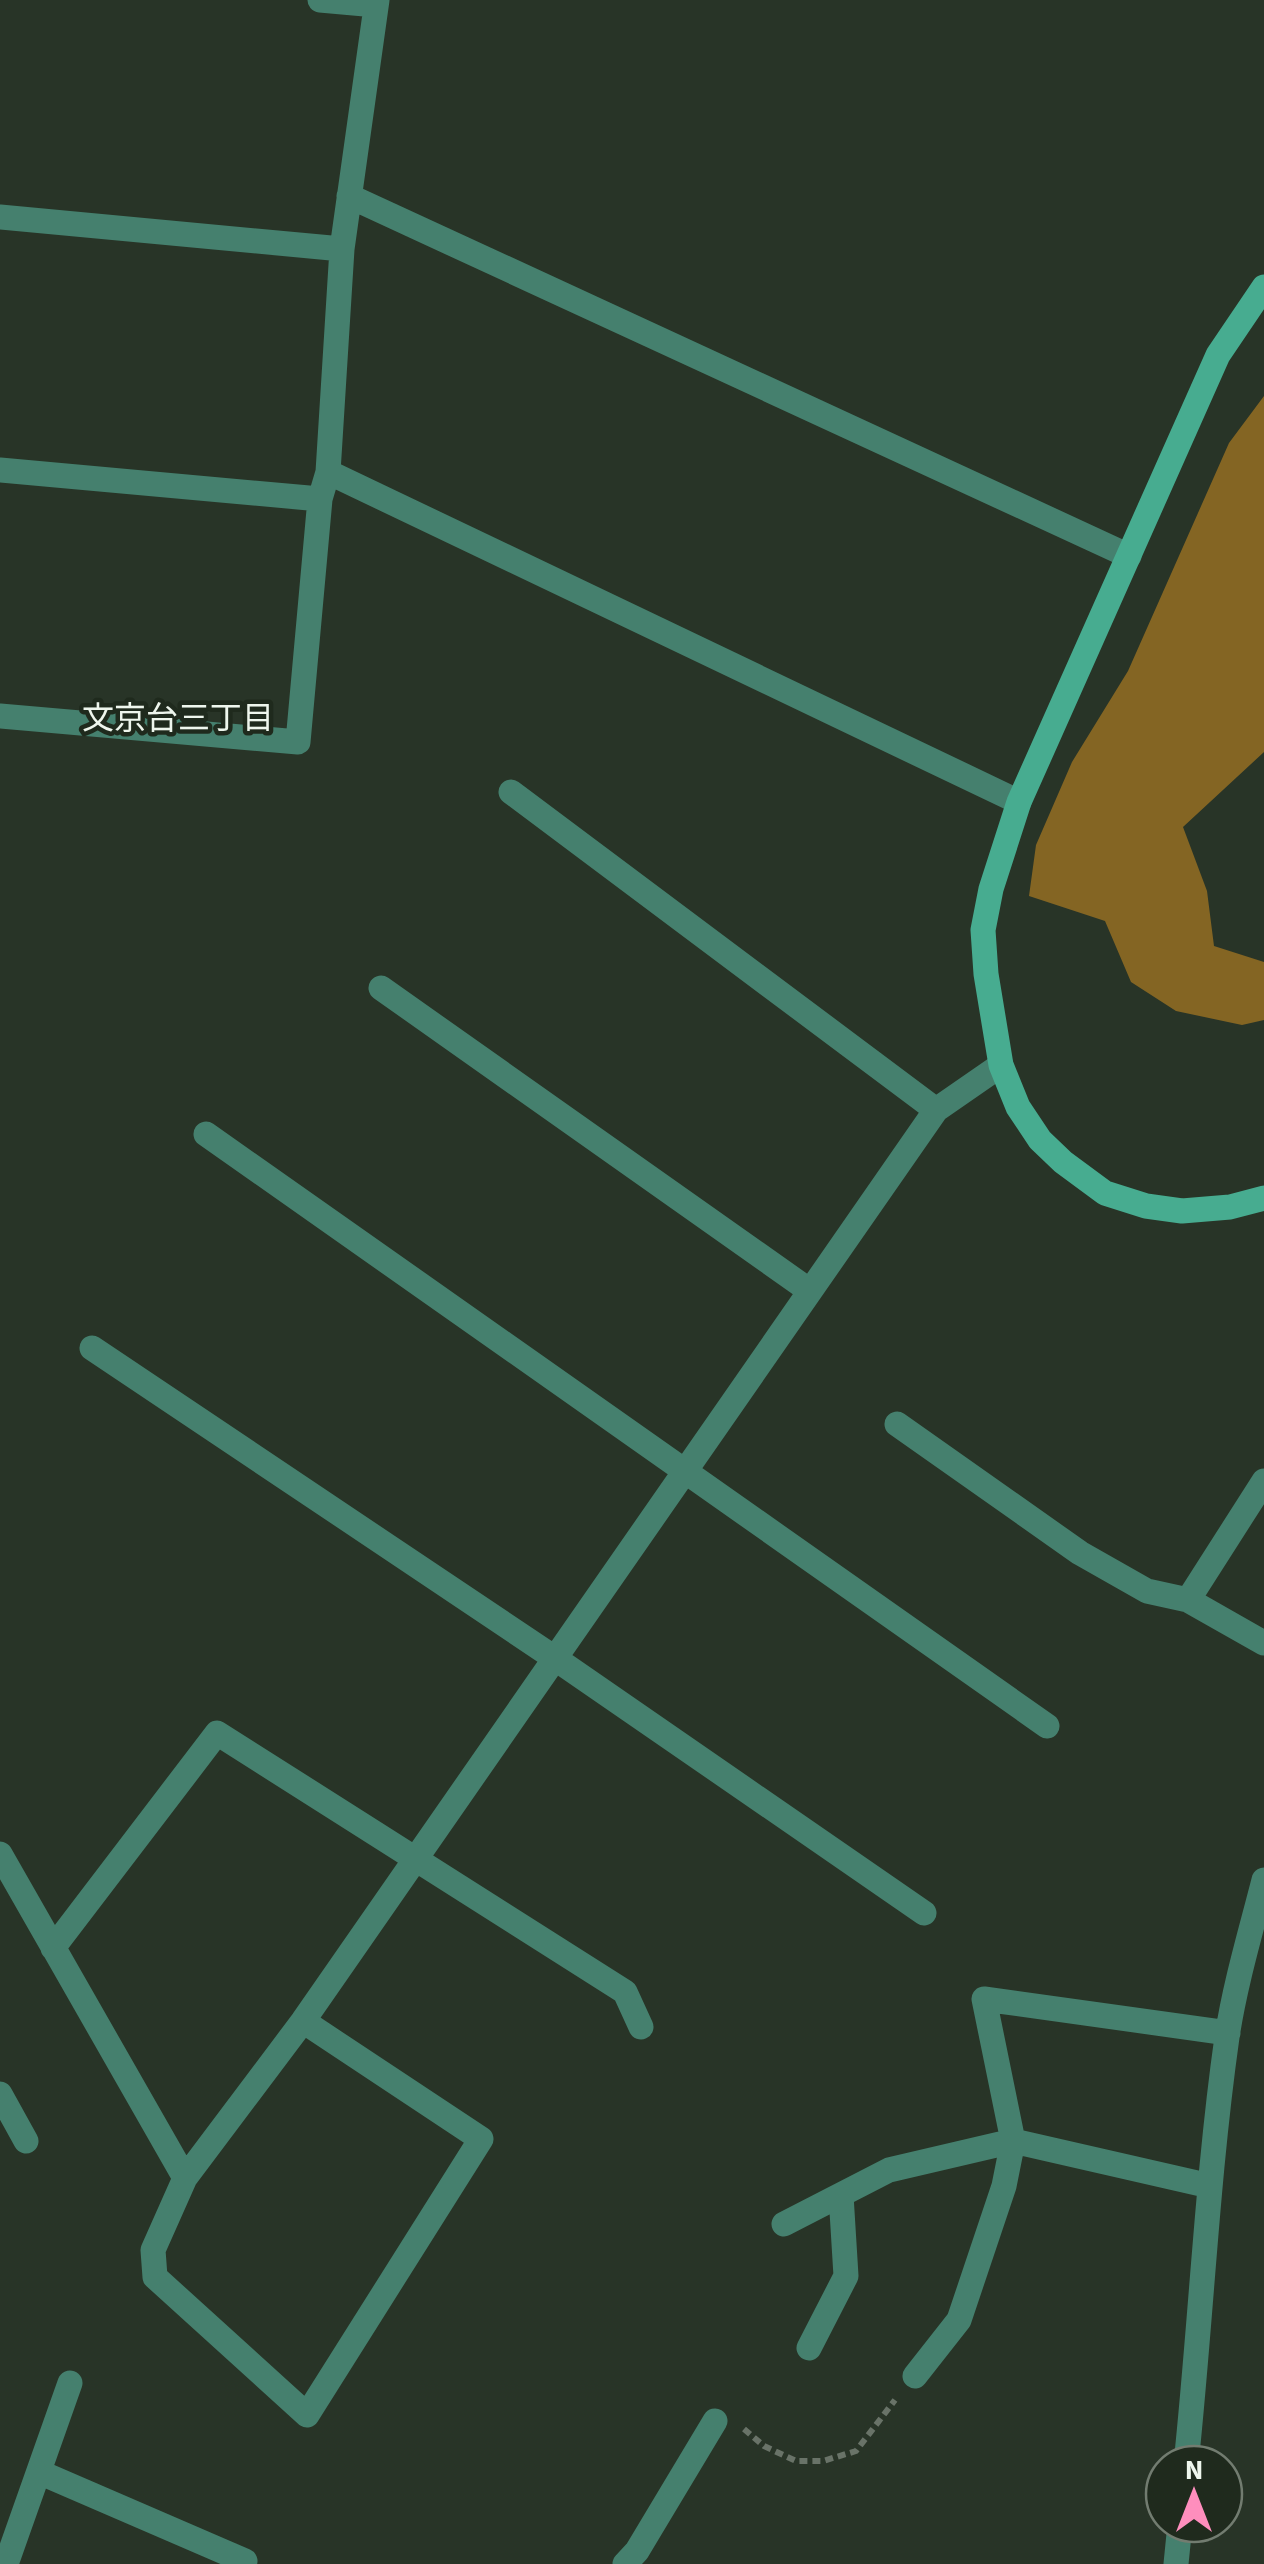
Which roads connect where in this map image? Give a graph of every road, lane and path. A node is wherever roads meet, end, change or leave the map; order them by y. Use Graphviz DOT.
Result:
graph roads {
  1 [pos="320,0"];
  2 [pos="376,2"];
  3 [pos="350,196"];
  4 [pos="0,217"];
  5 [pos="342,249"];
  6 [pos="1264,286"];
  7 [pos="0,470"];
  8 [pos="328,472"];
  9 [pos="320,500"];
  10 [pos="1129,556"];
  11 [pos="0,716"];
  12 [pos="512,792"];
  13 [pos="1019,802"];
  14 [pos="381,988"];
  15 [pos="1001,1065"];
  16 [pos="936,1110"];
  17 [pos="206,1134"];
  18 [pos="1264,1198"];
  19 [pos="810,1290"];
  20 [pos="92,1348"];
  21 [pos="897,1424"];
  22 [pos="686,1470"];
  23 [pos="1264,1481"];
  24 [pos="1188,1600"];
  25 [pos="1264,1642"];
  26 [pos="556,1659"];
  27 [pos="1046,1726"];
  28 [pos="0,1854"];
  29 [pos="415,1860"];
  30 [pos="1264,1880"];
  31 [pos="924,1913"];
  32 [pos="54,1948"];
  33 [pos="303,2021"];
  34 [pos="641,2027"];
  35 [pos="1228,2033"];
  36 [pos="0,2094"];
  37 [pos="26,2141"];
  38 [pos="1014,2141"];
  39 [pos="185,2178"];
  40 [pos="1210,2186"];
  41 [pos="841,2195"];
  42 [pos="784,2224"];
  43 [pos="809,2348"];
  44 [pos="915,2376"];
  45 [pos="70,2384"];
  46 [pos="715,2420"];
  47 [pos="1188,2444"];
  48 [pos="39,2472"];
  49 [pos="245,2561"];
  50 [pos="6,2564"];
  51 [pos="625,2564"];
  1 -- 2 [label="street"];
  2 -- 3 [label="street"];
  3 -- 5 [label="street"];
  3 -- 10 [label="street"];
  4 -- 5 [label="street"];
  5 -- 8 [label="street"];
  6 -- 10 [label="street"];
  7 -- 9 [label="street"];
  8 -- 9 [label="street"];
  8 -- 13 [label="street"];
  9 -- 11 [label="street"];
  10 -- 13 [label="street"];
  12 -- 16 [label="street"];
  13 -- 15 [label="street"];
  14 -- 19 [label="street"];
  15 -- 16 [label="street"];
  15 -- 18 [label="street"];
  16 -- 19 [label="street"];
  17 -- 22 [label="street"];
  19 -- 22 [label="street"];
  20 -- 26 [label="street"];
  21 -- 24 [label="street"];
  22 -- 26 [label="street"];
  22 -- 27 [label="street"];
  23 -- 24 [label="street"];
  24 -- 25 [label="street"];
  26 -- 29 [label="street"];
  26 -- 31 [label="street"];
  28 -- 32 [label="street"];
  29 -- 32 [label="street"];
  29 -- 33 [label="street"];
  29 -- 34 [label="street"];
  30 -- 35 [label="street"];
  32 -- 39 [label="street"];
  33 -- 39 [label="street"];
  33 -- 39 [label="street"];
  35 -- 38 [label="street"];
  35 -- 40 [label="street"];
  36 -- 37 [label="street"];
  38 -- 40 [label="street"];
  38 -- 41 [label="street"];
  38 -- 44 [label="street"];
  40 -- 47 [label="street"];
  41 -- 42 [label="street"];
  41 -- 43 [label="street"];
  44 -- 46 [label="path"];
  45 -- 48 [label="street"];
  46 -- 51 [label="street"];
  48 -- 49 [label="street"];
  48 -- 50 [label="street"];
}
